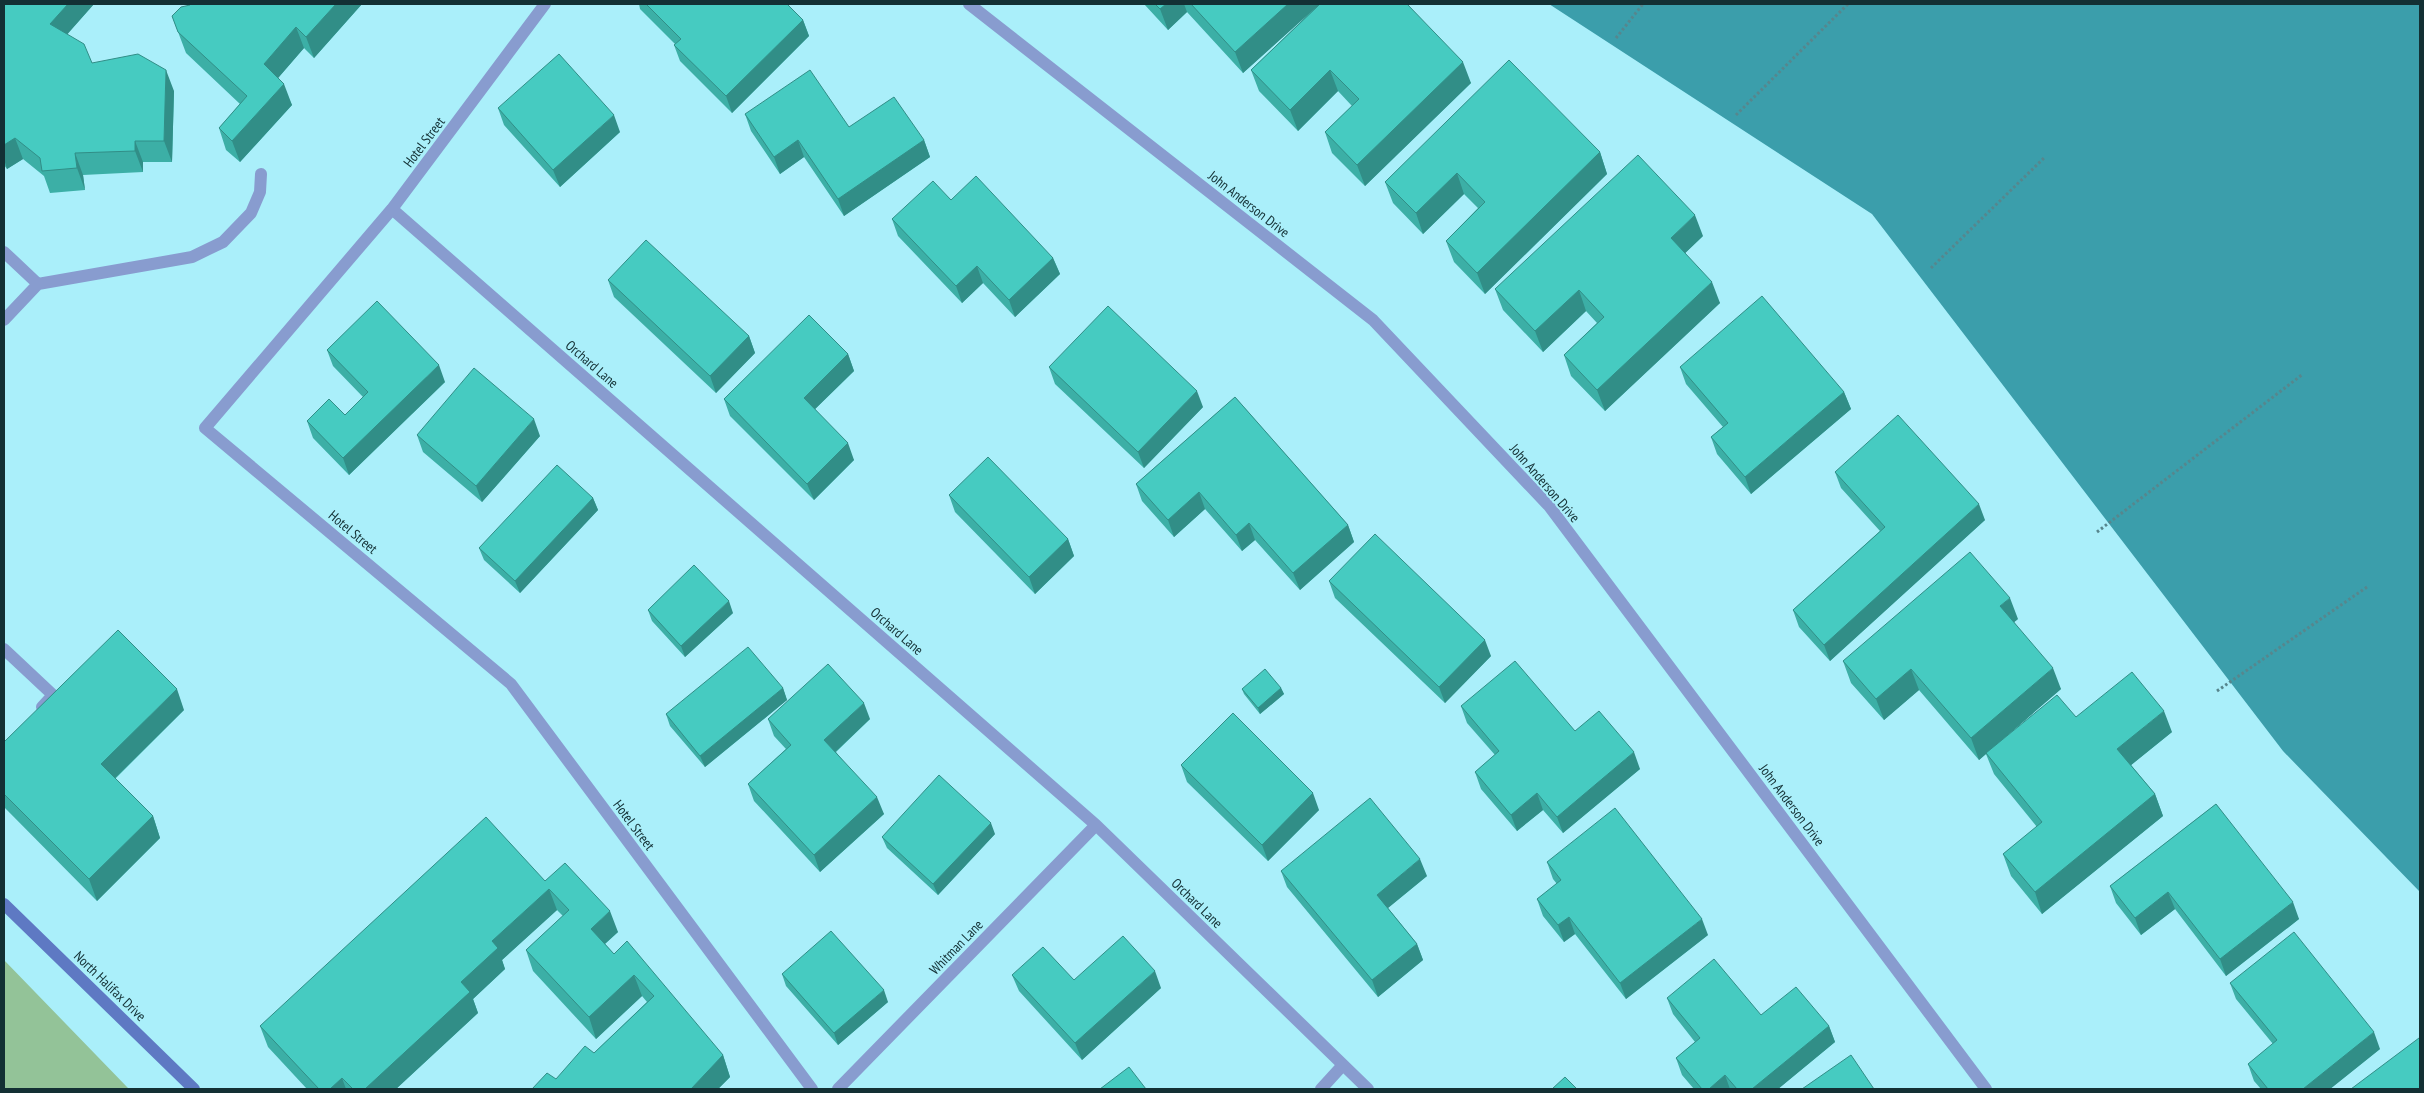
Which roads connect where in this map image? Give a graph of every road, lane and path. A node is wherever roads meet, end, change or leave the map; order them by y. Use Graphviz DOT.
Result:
graph roads {
  1 [pos="545,4"];
  2 [pos="969,4"];
  3 [pos="1643,4"];
  4 [pos="1848,4"];
  5 [pos="1616,38"];
  6 [pos="1736,115"];
  7 [pos="2045,157"];
  8 [pos="261,174"];
  9 [pos="392,209"];
  10 [pos="4,252"];
  11 [pos="1931,268"];
  12 [pos="38,284"];
  13 [pos="4,320"];
  14 [pos="2303,374"];
  15 [pos="2097,532"];
  16 [pos="2367,587"];
  17 [pos="4,649"];
  18 [pos="2217,691"];
  19 [pos="34,715"];
  20 [pos="1096,825"];
  21 [pos="4,904"];
  22 [pos="1342,1066"];
  23 [pos="194,1089"];
  24 [pos="812,1089"];
  25 [pos="838,1089"];
  26 [pos="1322,1089"];
  27 [pos="1368,1089"];
  28 [pos="1986,1089"];
  1 -- 9 [label="street, Hotel Street"];
  2 -- 28 [label="street, John Anderson Drive"];
  3 -- 5 [label="path"];
  4 -- 6 [label="path"];
  7 -- 11 [label="path"];
  8 -- 12 [label="street"];
  9 -- 20 [label="street, Orchard Lane"];
  9 -- 24 [label="street, Hotel Street"];
  10 -- 12 [label="street"];
  12 -- 13 [label="street"];
  14 -- 15 [label="path"];
  16 -- 18 [label="path"];
  17 -- 19 [label="street"];
  20 -- 22 [label="street, Orchard Lane"];
  20 -- 25 [label="street, Whitman Lane"];
  21 -- 23 [label="street, North Halifax Drive"];
  22 -- 26 [label="street"];
  22 -- 27 [label="street, Orchard Lane"];
}
